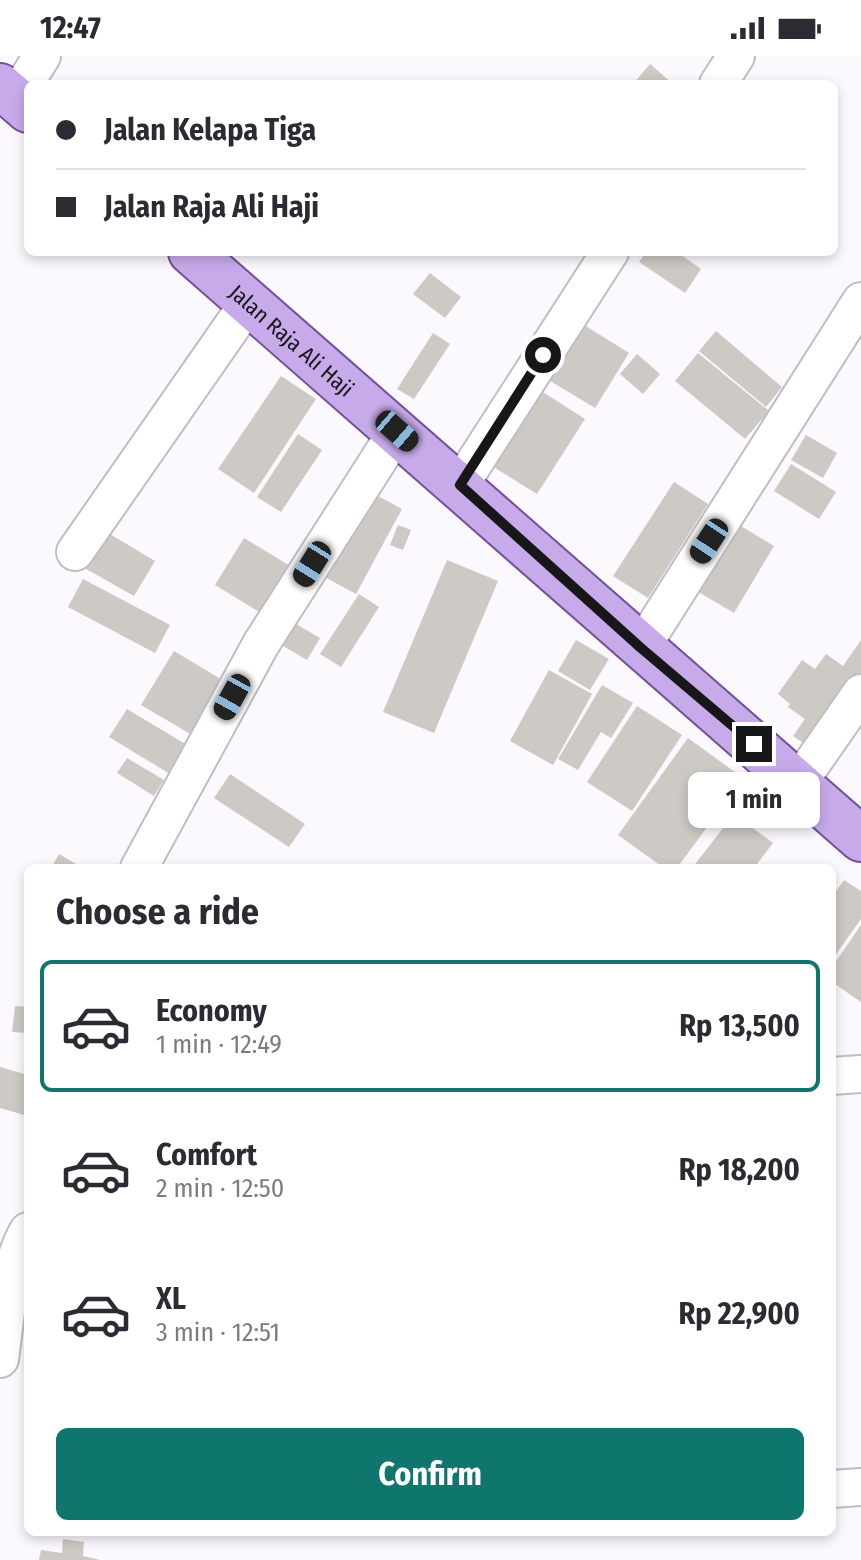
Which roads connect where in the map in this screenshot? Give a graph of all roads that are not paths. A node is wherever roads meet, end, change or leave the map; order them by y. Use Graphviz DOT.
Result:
graph roads {
  1 [pos="42,56"];
  2 [pos="736,56"];
  3 [pos="26,80"];
  4 [pos="721,80"];
  5 [pos="196,256"];
  6 [pos="607,256"];
  7 [pos="861,301"];
  8 [pos="249,302"];
  9 [pos="397,431"];
  10 [pos="460,485"];
  11 [pos="75,552"];
  12 [pos="641,648"];
  13 [pos="861,693"];
  14 [pos="799,782"];
  15 [pos="857,826"];
  16 [pos="141,864"];
  17 [pos="861,1074"];
  18 [pos="836,1076"];
  19 [pos="24,1238"];
  20 [pos="0,1359"];
  21 [pos="861,1487"];
  22 [pos="836,1489"];
  1 -- 3 [label="street"];
  2 -- 4 [label="street"];
  5 -- 8 [label="main road, Jalan Raja Ali Haji"];
  6 -- 10 [label="street"];
  7 -- 12 [label="street"];
  8 -- 9 [label="main road, Jalan Raja Ali Haji"];
  8 -- 11 [label="street"];
  9 -- 10 [label="main road, Jalan Raja Ali Haji"];
  9 -- 16 [label="street"];
  10 -- 12 [label="main road, Jalan Raja Ali Haji"];
  12 -- 14 [label="main road, Jalan Raja Ali Haji"];
  13 -- 14 [label="street"];
  14 -- 15 [label="main road, Jalan Raja Ali Haji"];
  17 -- 18 [label="street"];
  19 -- 20 [label="street"];
  21 -- 22 [label="street"];
}
